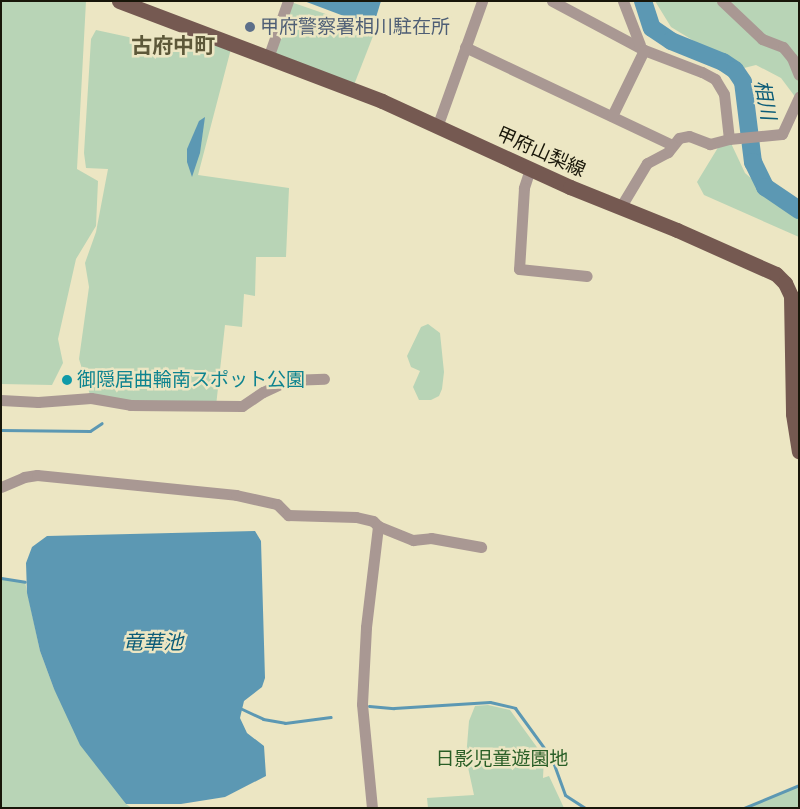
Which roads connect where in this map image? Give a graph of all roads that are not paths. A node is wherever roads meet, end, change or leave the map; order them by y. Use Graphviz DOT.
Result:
graph roads {
  1 [pos="288,1"];
  2 [pos="482,1"];
  3 [pos="552,1"];
  4 [pos="623,1"];
  5 [pos="722,1"];
  6 [pos="121,2"];
  7 [pos="465,47"];
  8 [pos="642,47"];
  9 [pos="268,58"];
  10 [pos="799,75"];
  11 [pos="799,97"];
  12 [pos="612,116"];
  13 [pos="437,127"];
  14 [pos="729,139"];
  15 [pos="672,144"];
  16 [pos="530,169"];
  17 [pos="620,208"];
  18 [pos="587,276"];
  19 [pos="324,379"];
  20 [pos="1,400"];
  21 [pos="799,452"];
  22 [pos="1,487"];
  23 [pos="378,526"];
  24 [pos="481,547"];
  25 [pos="372,808"];
  1 -- 9 [label="street"];
  2 -- 7 [label="street"];
  3 -- 8 [label="street"];
  4 -- 8 [label="street"];
  5 -- 10 [label="street"];
  6 -- 9 [label="main road, 甲府山梨線"];
  7 -- 12 [label="street"];
  7 -- 13 [label="street"];
  8 -- 12 [label="street"];
  8 -- 14 [label="street"];
  9 -- 13 [label="main road, 甲府山梨線"];
  11 -- 14 [label="street"];
  12 -- 15 [label="street"];
  13 -- 16 [label="main road, 甲府山梨線"];
  14 -- 15 [label="street"];
  15 -- 17 [label="street"];
  16 -- 17 [label="main road, 甲府山梨線"];
  16 -- 18 [label="street"];
  17 -- 21 [label="main road, 甲府山梨線"];
  19 -- 20 [label="street"];
  22 -- 23 [label="street"];
  23 -- 24 [label="street"];
  23 -- 25 [label="street"];
}
